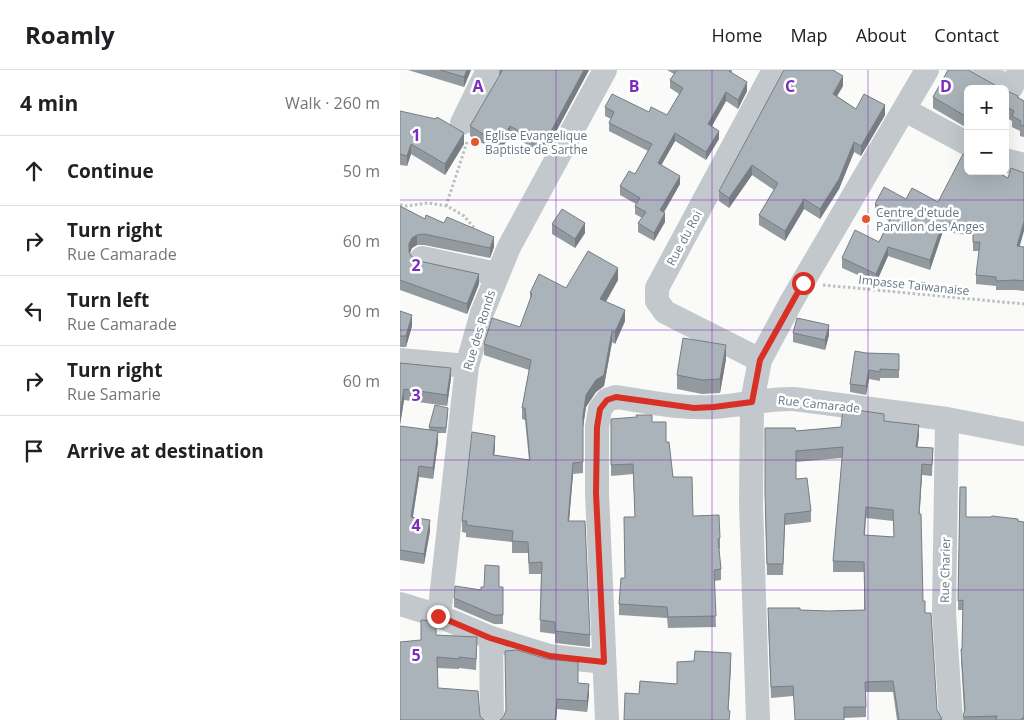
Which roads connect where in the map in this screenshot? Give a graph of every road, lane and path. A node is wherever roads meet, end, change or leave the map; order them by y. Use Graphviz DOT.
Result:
graph roads {
  1 [pos="488,70"];
  2 [pos="605,70"];
  3 [pos="774,70"];
  4 [pos="927,70"];
  5 [pos="976,70"];
  6 [pos="1020,70"];
  7 [pos="905,110"];
  8 [pos="462,123"];
  9 [pos="964,142"];
  10 [pos="1009,161"];
  11 [pos="1024,165"];
  12 [pos="400,205"];
  13 [pos="446,206"];
  14 [pos="480,234"];
  15 [pos="422,258"];
  16 [pos="497,274"];
  17 [pos="803,283"];
  18 [pos="1024,304"];
  19 [pos="400,360"];
  20 [pos="760,360"];
  21 [pos="467,366"];
  22 [pos="752,402"];
  23 [pos="947,419"];
  24 [pos="1024,434"];
  25 [pos="400,604"];
  26 [pos="438,616"];
  27 [pos="490,638"];
  28 [pos="604,662"];
  29 [pos="492,720"];
  30 [pos="607,720"];
  31 [pos="758,720"];
  32 [pos="951,720"];
  1 -- 8 [label="street"];
  2 -- 16 [label="street, Rue des Ronds"];
  3 -- 20 [label="street, Rue du Roi"];
  4 -- 7 [label="street"];
  5 -- 6 [label="street"];
  7 -- 9 [label="street"];
  7 -- 17 [label="street"];
  8 -- 13 [label="path"];
  10 -- 11 [label="street"];
  12 -- 13 [label="path"];
  13 -- 14 [label="path"];
  15 -- 16 [label="street"];
  16 -- 21 [label="street, Rue des Ronds"];
  17 -- 18 [label="path, Impasse Taïwanaise"];
  17 -- 20 [label="street"];
  19 -- 21 [label="street"];
  20 -- 22 [label="street"];
  21 -- 26 [label="street, Rue des Ronds"];
  22 -- 23 [label="street, Rue Camarade"];
  22 -- 28 [label="street, Rue Camarade"];
  22 -- 31 [label="street"];
  23 -- 24 [label="street, Rue Camarade"];
  23 -- 32 [label="street, Rue Charier"];
  25 -- 26 [label="street"];
  26 -- 27 [label="street"];
  27 -- 28 [label="street"];
  27 -- 29 [label="street"];
  28 -- 30 [label="street, Rue Camarade"];
}
